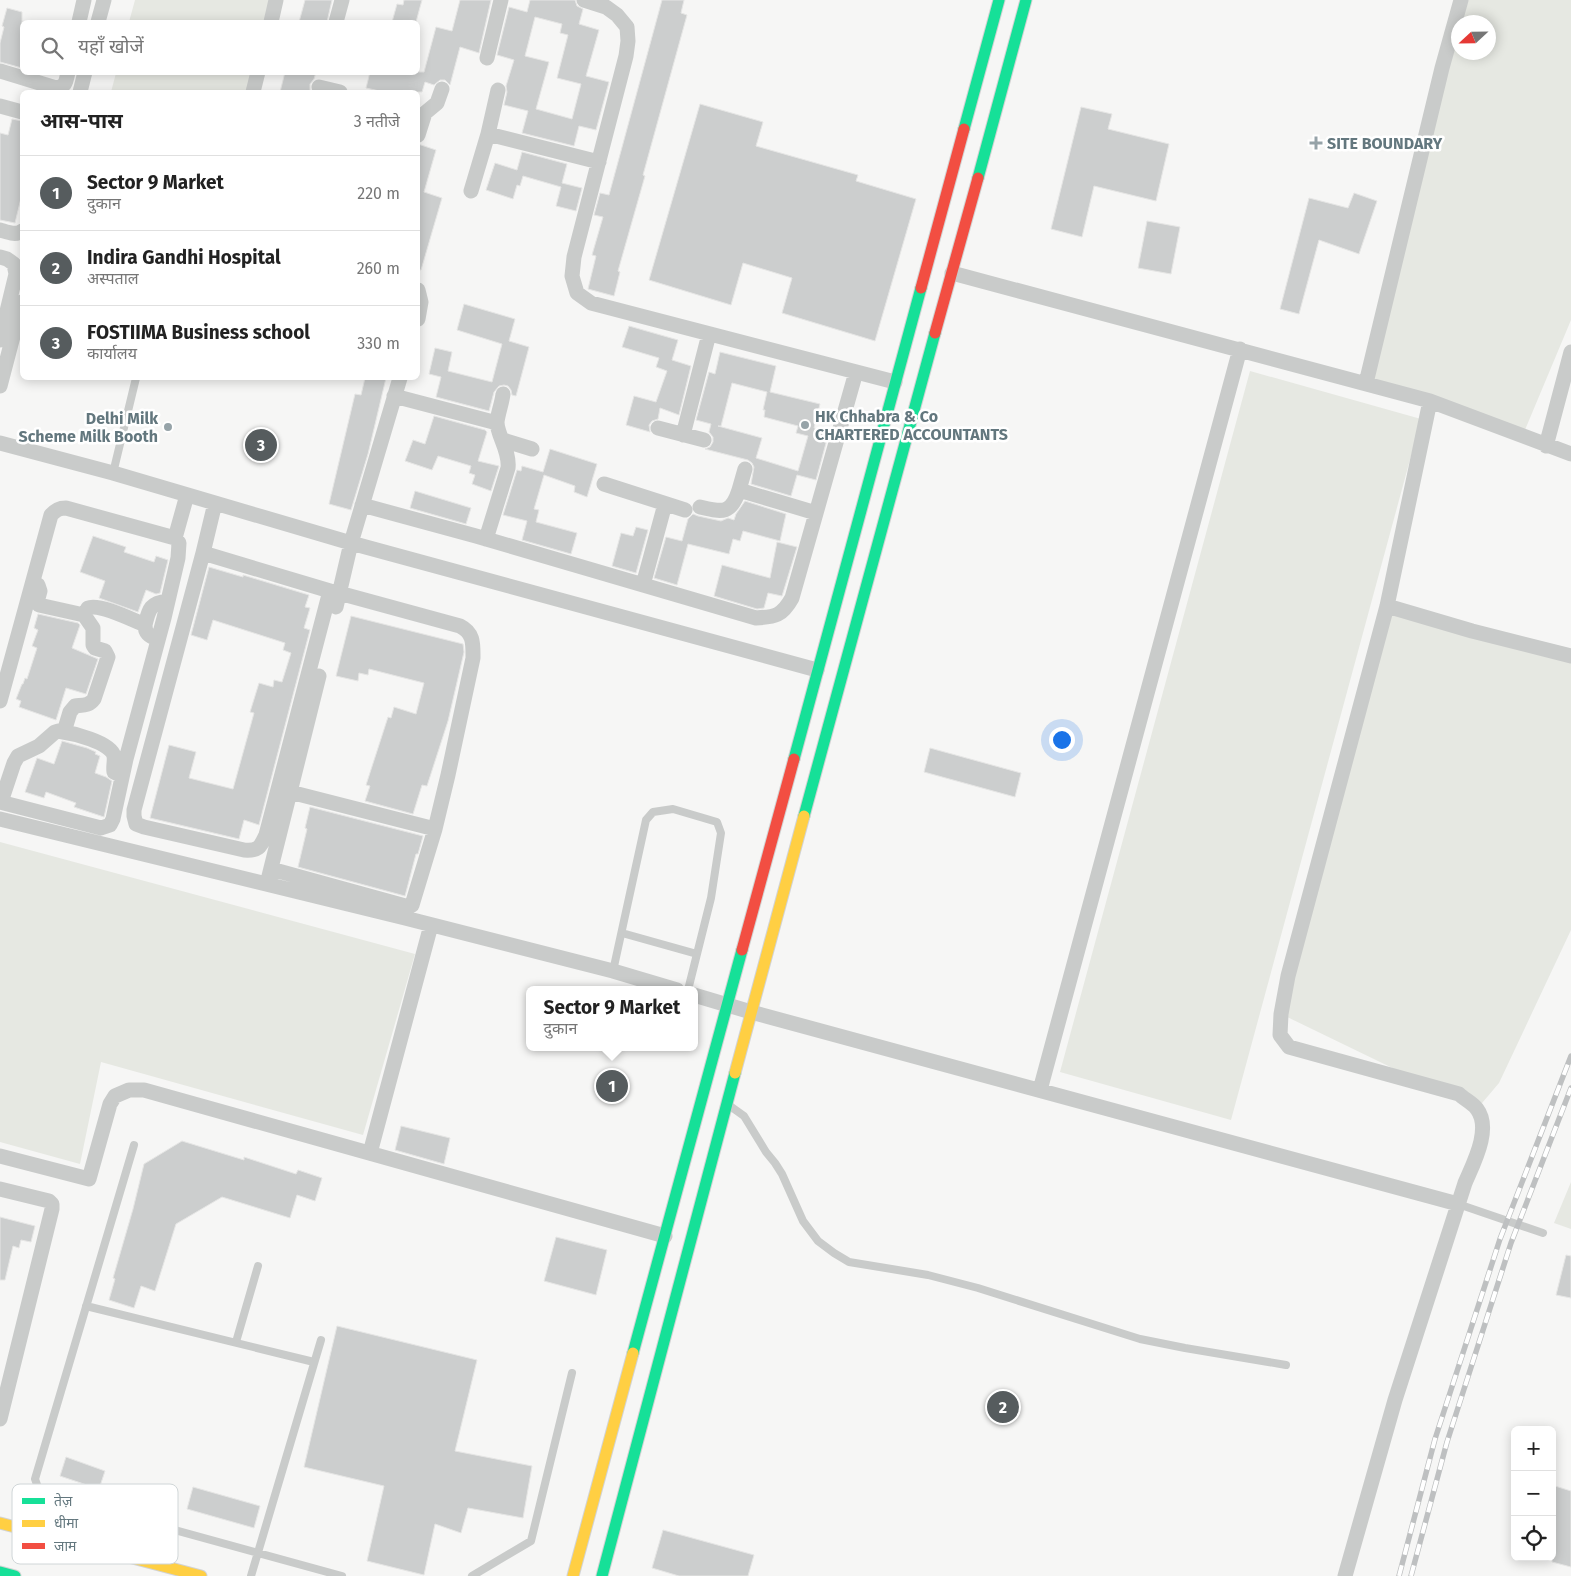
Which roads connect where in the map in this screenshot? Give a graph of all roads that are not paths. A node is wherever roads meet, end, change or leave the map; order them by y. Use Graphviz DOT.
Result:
graph roads {
  1 [pos="84,0"];
  2 [pos="104,0"];
  3 [pos="276,0"];
  4 [pos="342,0"];
  5 [pos="500,0"];
  6 [pos="584,0"];
  7 [pos="999,0"];
  8 [pos="1026,0"];
  9 [pos="1461,0"];
  10 [pos="79,20"];
  11 [pos="99,20"];
  12 [pos="271,20"];
  13 [pos="337,20"];
  14 [pos="487,58"];
  15 [pos="0,71"];
  16 [pos="68,75"];
  17 [pos="84,75"];
  18 [pos="257,75"];
  19 [pos="320,84"];
  20 [pos="442,89"];
  21 [pos="80,90"];
  22 [pos="253,90"];
  23 [pos="335,90"];
  24 [pos="498,90"];
  25 [pos="0,106"];
  26 [pos="20,111"];
  27 [pos="421,112"];
  28 [pos="488,134"];
  29 [pos="599,162"];
  30 [pos="471,191"];
  31 [pos="0,230"];
  32 [pos="20,233"];
  33 [pos="0,257"];
  34 [pos="952,273"];
  35 [pos="20,310"];
  36 [pos="709,334"];
  37 [pos="0,338"];
  38 [pos="1240,349"];
  39 [pos="1571,352"];
  40 [pos="856,372"];
  41 [pos="136,380"];
  42 [pos="399,380"];
  43 [pos="895,382"];
  44 [pos="1366,384"];
  45 [pos="0,386"];
  46 [pos="504,394"];
  47 [pos="394,396"];
  48 [pos="1430,401"];
  49 [pos="1556,406"];
  50 [pos="1571,409"];
  51 [pos="497,423"];
  52 [pos="658,428"];
  53 [pos="683,435"];
  54 [pos="503,440"];
  55 [pos="704,440"];
  56 [pos="0,443"];
  57 [pos="1546,446"];
  58 [pos="532,449"];
  59 [pos="1571,454"];
  60 [pos="745,469"];
  61 [pos="113,473"];
  62 [pos="604,484"];
  63 [pos="739,490"];
  64 [pos="187,495"];
  65 [pos="215,503"];
  66 [pos="665,504"];
  67 [pos="362,505"];
  68 [pos="816,514"];
  69 [pos="175,538"];
  70 [pos="486,539"];
  71 [pos="351,543"];
  72 [pos="203,553"];
  73 [pos="33,582"];
  74 [pos="643,585"];
  75 [pos="339,592"];
  76 [pos="168,601"];
  77 [pos="1387,606"];
  78 [pos="84,615"];
  79 [pos="145,625"];
  80 [pos="158,639"];
  81 [pos="1571,656"];
  82 [pos="817,670"];
  83 [pos="0,701"];
  84 [pos="64,732"];
  85 [pos="122,776"];
  86 [pos="290,792"];
  87 [pos="0,802"];
  88 [pos="0,819"];
  89 [pos="136,824"];
  90 [pos="435,829"];
  91 [pos="126,850"];
  92 [pos="271,869"];
  93 [pos="267,884"];
  94 [pos="431,925"];
  95 [pos="622,933"];
  96 [pos="697,954"];
  97 [pos="613,971"];
  98 [pos="664,986"];
  99 [pos="689,986"];
  100 [pos="698,996"];
  101 [pos="727,1005"];
  102 [pos="751,1012"];
  103 [pos="1040,1090"];
  104 [pos="727,1104"];
  105 [pos="134,1145"];
  106 [pos="370,1154"];
  107 [pos="0,1156"];
  108 [pos="0,1189"];
  109 [pos="1458,1204"];
  110 [pos="1544,1233"];
  111 [pos="665,1236"];
  112 [pos="258,1266"];
  113 [pos="86,1306"];
  114 [pos="321,1340"];
  115 [pos="236,1342"];
  116 [pos="314,1362"];
  117 [pos="1286,1366"];
  118 [pos="572,1373"];
  119 [pos="0,1419"];
  120 [pos="37,1484"];
  121 [pos="178,1532"];
  122 [pos="258,1554"];
  123 [pos="156,1564"];
  124 [pos="0,1572"];
  125 [pos="15,1576"];
  126 [pos="201,1576"];
  127 [pos="251,1576"];
  128 [pos="342,1576"];
  129 [pos="472,1576"];
  130 [pos="573,1576"];
  131 [pos="602,1576"];
  132 [pos="1345,1576"];
  1 -- 10 [label="street"];
  2 -- 11 [label="street"];
  3 -- 12 [label="street"];
  4 -- 13 [label="street"];
  5 -- 14 [label="street"];
  6 -- 29 [label="street"];
  7 -- 43 [label="street"];
  8 -- 34 [label="street"];
  9 -- 44 [label="street"];
  15 -- 16 [label="street"];
  17 -- 21 [label="street"];
  18 -- 22 [label="street"];
  19 -- 23 [label="street"];
  20 -- 27 [label="street"];
  24 -- 28 [label="street"];
  25 -- 26 [label="street"];
  28 -- 29 [label="street"];
  28 -- 30 [label="street"];
  29 -- 36 [label="street"];
  31 -- 32 [label="street"];
  33 -- 37 [label="street"];
  34 -- 38 [label="street"];
  34 -- 102 [label="street"];
  35 -- 45 [label="street"];
  36 -- 40 [label="street"];
  36 -- 53 [label="street"];
  38 -- 44 [label="street"];
  38 -- 103 [label="street"];
  39 -- 49 [label="street"];
  40 -- 43 [label="street"];
  40 -- 68 [label="street"];
  41 -- 61 [label="lane"];
  42 -- 47 [label="street"];
  43 -- 82 [label="street"];
  44 -- 48 [label="street"];
  46 -- 51 [label="street"];
  47 -- 51 [label="street"];
  47 -- 67 [label="street"];
  48 -- 57 [label="street"];
  48 -- 77 [label="street"];
  49 -- 50 [label="street"];
  49 -- 57 [label="street"];
  51 -- 54 [label="street"];
  52 -- 53 [label="street"];
  53 -- 55 [label="street"];
  54 -- 58 [label="street"];
  54 -- 70 [label="street"];
  56 -- 61 [label="street"];
  57 -- 59 [label="street"];
  60 -- 63 [label="street"];
  61 -- 64 [label="street"];
  62 -- 66 [label="street"];
  63 -- 66 [label="street"];
  63 -- 68 [label="street"];
  64 -- 65 [label="street"];
  64 -- 69 [label="street"];
  65 -- 71 [label="street"];
  65 -- 72 [label="street"];
  66 -- 74 [label="street"];
  67 -- 70 [label="street"];
  67 -- 71 [label="street"];
  68 -- 74 [label="street"];
  69 -- 73 [label="street"];
  69 -- 76 [label="street"];
  70 -- 74 [label="street"];
  71 -- 75 [label="street"];
  71 -- 82 [label="street"];
  72 -- 89 [label="street"];
  72 -- 89 [label="street"];
  73 -- 78 [label="street"];
  73 -- 83 [label="street"];
  75 -- 86 [label="street"];
  75 -- 90 [label="street"];
  76 -- 79 [label="street"];
  76 -- 80 [label="street"];
  77 -- 81 [label="street"];
  77 -- 109 [label="street"];
  78 -- 79 [label="street"];
  78 -- 84 [label="street"];
  79 -- 80 [label="street"];
  80 -- 85 [label="street"];
  82 -- 101 [label="street"];
  84 -- 85 [label="street"];
  84 -- 87 [label="street"];
  85 -- 87 [label="street"];
  86 -- 90 [label="street"];
  86 -- 92 [label="street"];
  88 -- 91 [label="street"];
  89 -- 91 [label="street"];
  90 -- 92 [label="street"];
  91 -- 93 [label="street"];
  92 -- 93 [label="street"];
  93 -- 94 [label="street"];
  94 -- 97 [label="street"];
  94 -- 106 [label="street"];
  95 -- 96 [label="lane"];
  95 -- 96 [label="lane"];
  95 -- 97 [label="lane"];
  96 -- 99 [label="lane"];
  97 -- 98 [label="street"];
  100 -- 101 [label="street"];
  101 -- 102 [label="street"];
  101 -- 111 [label="street"];
  102 -- 103 [label="street"];
  102 -- 104 [label="street"];
  103 -- 109 [label="street"];
  104 -- 117 [label="lane"];
  104 -- 131 [label="street"];
  105 -- 113 [label="lane"];
  106 -- 107 [label="street"];
  106 -- 111 [label="street"];
  108 -- 119 [label="street"];
  109 -- 110 [label="lane"];
  109 -- 132 [label="street"];
  111 -- 130 [label="street"];
  112 -- 115 [label="lane"];
  113 -- 115 [label="lane"];
  113 -- 120 [label="lane"];
  114 -- 116 [label="lane"];
  115 -- 116 [label="lane"];
  116 -- 122 [label="lane"];
  118 -- 129 [label="lane"];
  121 -- 122 [label="lane"];
  122 -- 127 [label="lane"];
  122 -- 128 [label="lane"];
  123 -- 126 [label="street"];
  124 -- 125 [label="street"];
}
